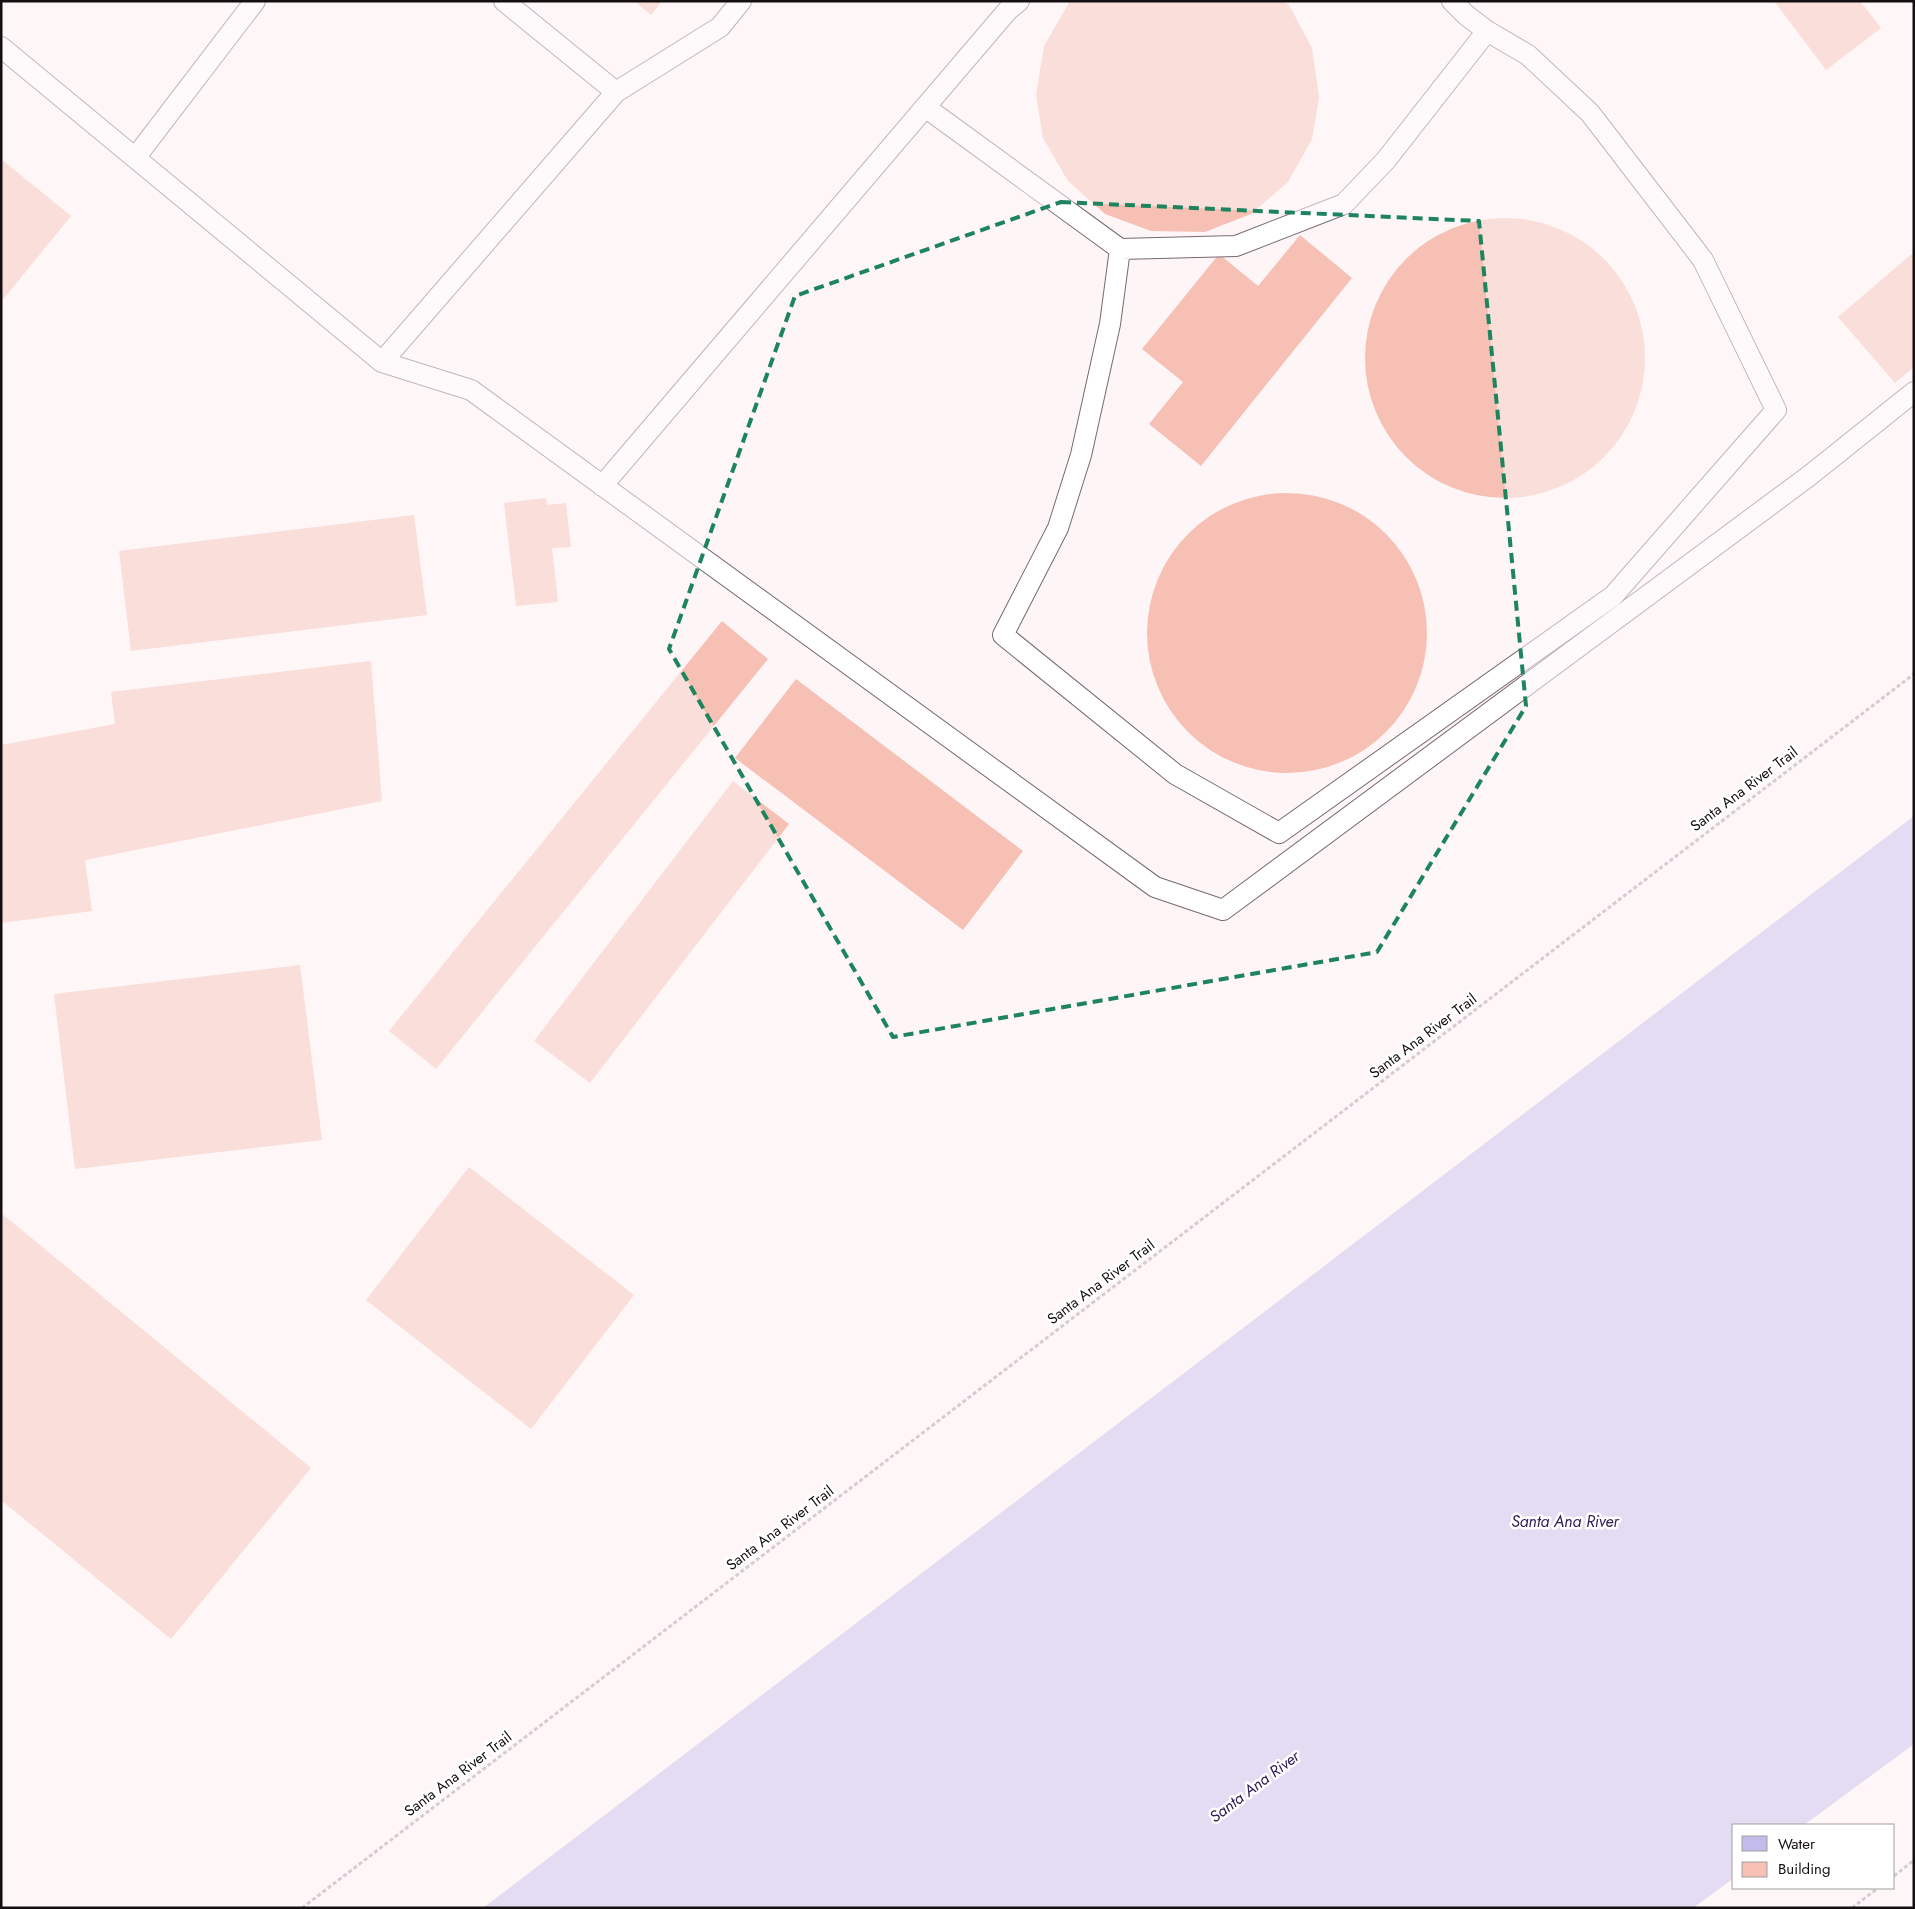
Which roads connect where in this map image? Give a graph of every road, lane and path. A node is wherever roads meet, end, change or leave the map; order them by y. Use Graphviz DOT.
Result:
graph roads {
  1 [pos="255,1"];
  2 [pos="504,1"];
  3 [pos="741,1"];
  4 [pos="1019,1"];
  5 [pos="1452,1"];
  6 [pos="1487,31"];
  7 [pos="1,47"];
  8 [pos="616,92"];
  9 [pos="925,107"];
  10 [pos="135,158"];
  11 [pos="1120,249"];
  12 [pos="382,362"];
  13 [pos="1914,392"];
  14 [pos="602,486"];
  15 [pos="1914,674"];
  16 [pos="1914,1860"];
  17 [pos="1895,1875"];
  18 [pos="1877,1889"];
  19 [pos="302,1908"];
  20 [pos="1852,1908"];
  1 -- 10 [label="lane"];
  2 -- 8 [label="lane"];
  3 -- 8 [label="lane"];
  4 -- 9 [label="lane"];
  5 -- 6 [label="lane"];
  6 -- 11 [label="lane"];
  6 -- 11 [label="lane"];
  7 -- 10 [label="lane"];
  8 -- 12 [label="lane"];
  9 -- 11 [label="lane"];
  9 -- 14 [label="lane"];
  10 -- 12 [label="lane"];
  12 -- 14 [label="lane"];
  13 -- 14 [label="lane"];
  15 -- 19 [label="path, Santa Ana River Trail"];
  16 -- 17 [label="path"];
  18 -- 20 [label="path"];
}
